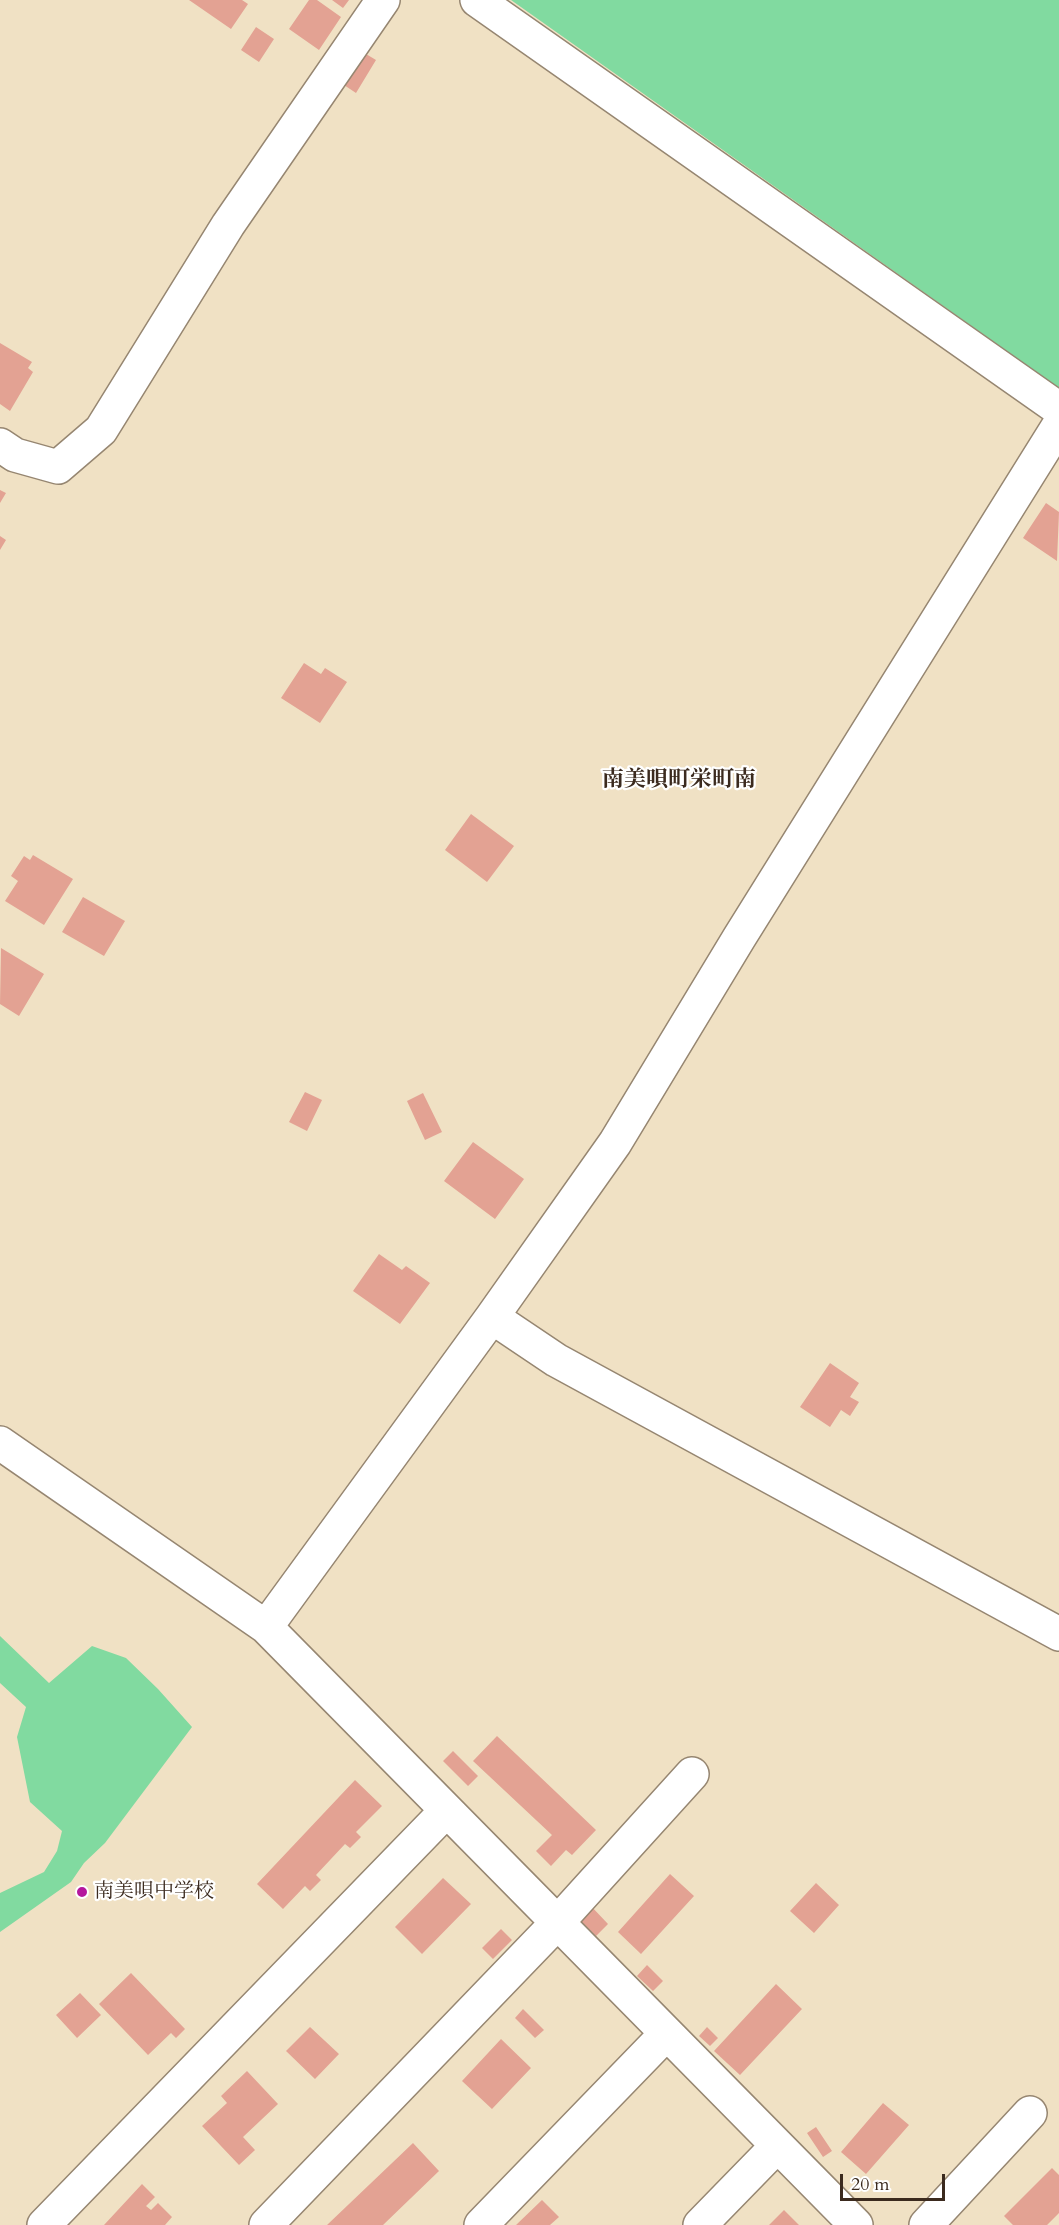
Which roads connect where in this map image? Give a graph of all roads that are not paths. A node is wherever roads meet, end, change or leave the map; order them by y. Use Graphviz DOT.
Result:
graph roads {
  1 [pos="383,0"];
  2 [pos="477,0"];
  3 [pos="1059,410"];
  4 [pos="1059,425"];
  5 [pos="0,445"];
  6 [pos="492,1317"];
  7 [pos="0,1443"];
  8 [pos="266,1627"];
  9 [pos="1059,1634"];
  10 [pos="692,1774"];
  11 [pos="446,1811"];
  12 [pos="557,1923"];
  13 [pos="666,2034"];
  14 [pos="1030,2113"];
  15 [pos="777,2146"];
  16 [pos="44,2225"];
  17 [pos="266,2225"];
  18 [pos="481,2225"];
  19 [pos="700,2225"];
  20 [pos="856,2225"];
  21 [pos="926,2225"];
  1 -- 5 [label="street"];
  2 -- 3 [label="street"];
  4 -- 6 [label="street"];
  6 -- 8 [label="street"];
  6 -- 9 [label="street"];
  7 -- 8 [label="street"];
  8 -- 11 [label="street"];
  10 -- 12 [label="street"];
  11 -- 12 [label="street"];
  11 -- 16 [label="street"];
  12 -- 13 [label="street"];
  12 -- 17 [label="street"];
  13 -- 15 [label="street"];
  13 -- 18 [label="street"];
  14 -- 21 [label="street"];
  15 -- 19 [label="street"];
  15 -- 20 [label="street"];
}
